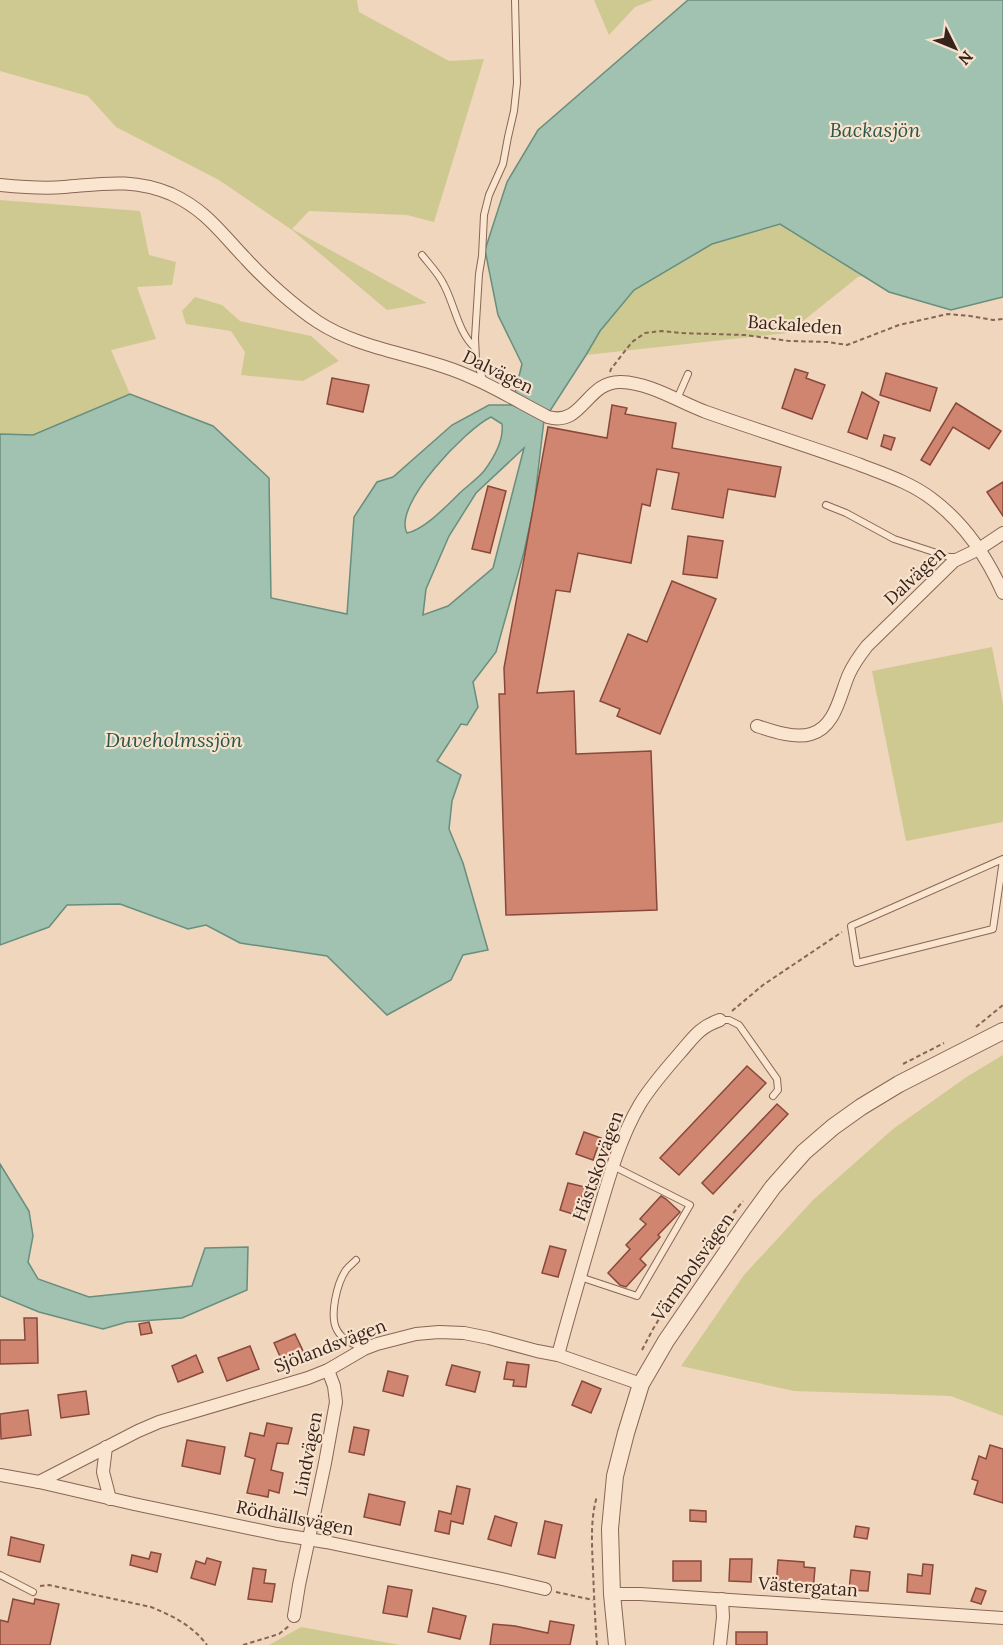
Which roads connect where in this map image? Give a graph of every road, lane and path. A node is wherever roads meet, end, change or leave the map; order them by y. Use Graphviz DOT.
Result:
graph roads {
  1 [pos="515,0"];
  2 [pos="0,185"];
  3 [pos="422,255"];
  4 [pos="1003,319"];
  5 [pos="476,348"];
  6 [pos="688,374"];
  7 [pos="485,383"];
  8 [pos="610,383"];
  9 [pos="677,399"];
  10 [pos="826,505"];
  11 [pos="1003,533"];
  12 [pos="979,549"];
  13 [pos="962,558"];
  14 [pos="1003,593"];
  15 [pos="757,726"];
  16 [pos="1003,860"];
  17 [pos="850,926"];
  18 [pos="1003,1005"];
  19 [pos="720,1020"];
  20 [pos="1003,1030"];
  21 [pos="970,1031"];
  22 [pos="950,1040"];
  23 [pos="896,1068"];
  24 [pos="773,1096"];
  25 [pos="613,1166"];
  26 [pos="745,1199"];
  27 [pos="356,1260"];
  28 [pos="579,1277"];
  29 [pos="364,1349"];
  30 [pos="558,1355"];
  31 [pos="639,1358"];
  32 [pos="328,1370"];
  33 [pos="641,1384"];
  34 [pos="106,1447"];
  35 [pos="0,1475"];
  36 [pos="39,1482"];
  37 [pos="599,1486"];
  38 [pos="110,1499"];
  39 [pos="310,1540"];
  40 [pos="0,1575"];
  41 [pos="545,1589"];
  42 [pos="33,1592"];
  43 [pos="612,1594"];
  44 [pos="722,1599"];
  45 [pos="593,1600"];
  46 [pos="294,1616"];
  47 [pos="1003,1618"];
  48 [pos="207,1645"];
  49 [pos="243,1645"];
  50 [pos="597,1645"];
  51 [pos="617,1645"];
  52 [pos="720,1645"];
  1 -- 5 [label="lane"];
  2 -- 7 [label="street, Dalvägen"];
  3 -- 5 [label="lane"];
  4 -- 8 [label="path, Backaleden"];
  5 -- 7 [label="lane"];
  6 -- 9 [label="lane"];
  7 -- 8 [label="street, Dalvägen"];
  8 -- 9 [label="street"];
  9 -- 12 [label="street"];
  10 -- 13 [label="lane"];
  11 -- 12 [label="street, Dalvägen"];
  12 -- 13 [label="street, Dalvägen"];
  12 -- 14 [label="street"];
  13 -- 15 [label="street, Dalvägen"];
  16 -- 17 [label="lane"];
  16 -- 17 [label="lane"];
  17 -- 19 [label="path"];
  18 -- 21 [label="path"];
  19 -- 24 [label="lane"];
  19 -- 25 [label="street, Hästskovägen"];
  20 -- 33 [label="street, Värmbolsvägen"];
  22 -- 23 [label="path"];
  25 -- 28 [label="street, Hästskovägen"];
  25 -- 28 [label="lane"];
  26 -- 31 [label="path"];
  27 -- 29 [label="lane"];
  28 -- 30 [label="street, Hästskovägen"];
  29 -- 30 [label="street, Sjölandsvägen"];
  29 -- 32 [label="street, Sjölandsvägen"];
  30 -- 33 [label="street, Sjölandsvägen"];
  32 -- 34 [label="street, Sjölandsvägen"];
  32 -- 39 [label="street, Lindvägen"];
  33 -- 43 [label="street, Värmbolsvägen"];
  34 -- 36 [label="street, Sjölandsvägen"];
  34 -- 38 [label="street"];
  35 -- 36 [label="street"];
  36 -- 38 [label="street, Rödhällsvägen"];
  37 -- 45 [label="path"];
  38 -- 39 [label="street, Rödhällsvägen"];
  39 -- 41 [label="street, Rödhällsvägen"];
  39 -- 46 [label="street, Lindvägen"];
  40 -- 42 [label="lane"];
  41 -- 45 [label="path"];
  42 -- 48 [label="path"];
  43 -- 44 [label="street, Västergatan"];
  43 -- 51 [label="street, Värmbolsvägen"];
  44 -- 47 [label="street, Västergatan"];
  44 -- 52 [label="street"];
  45 -- 50 [label="path"];
  46 -- 49 [label="path"];
}
